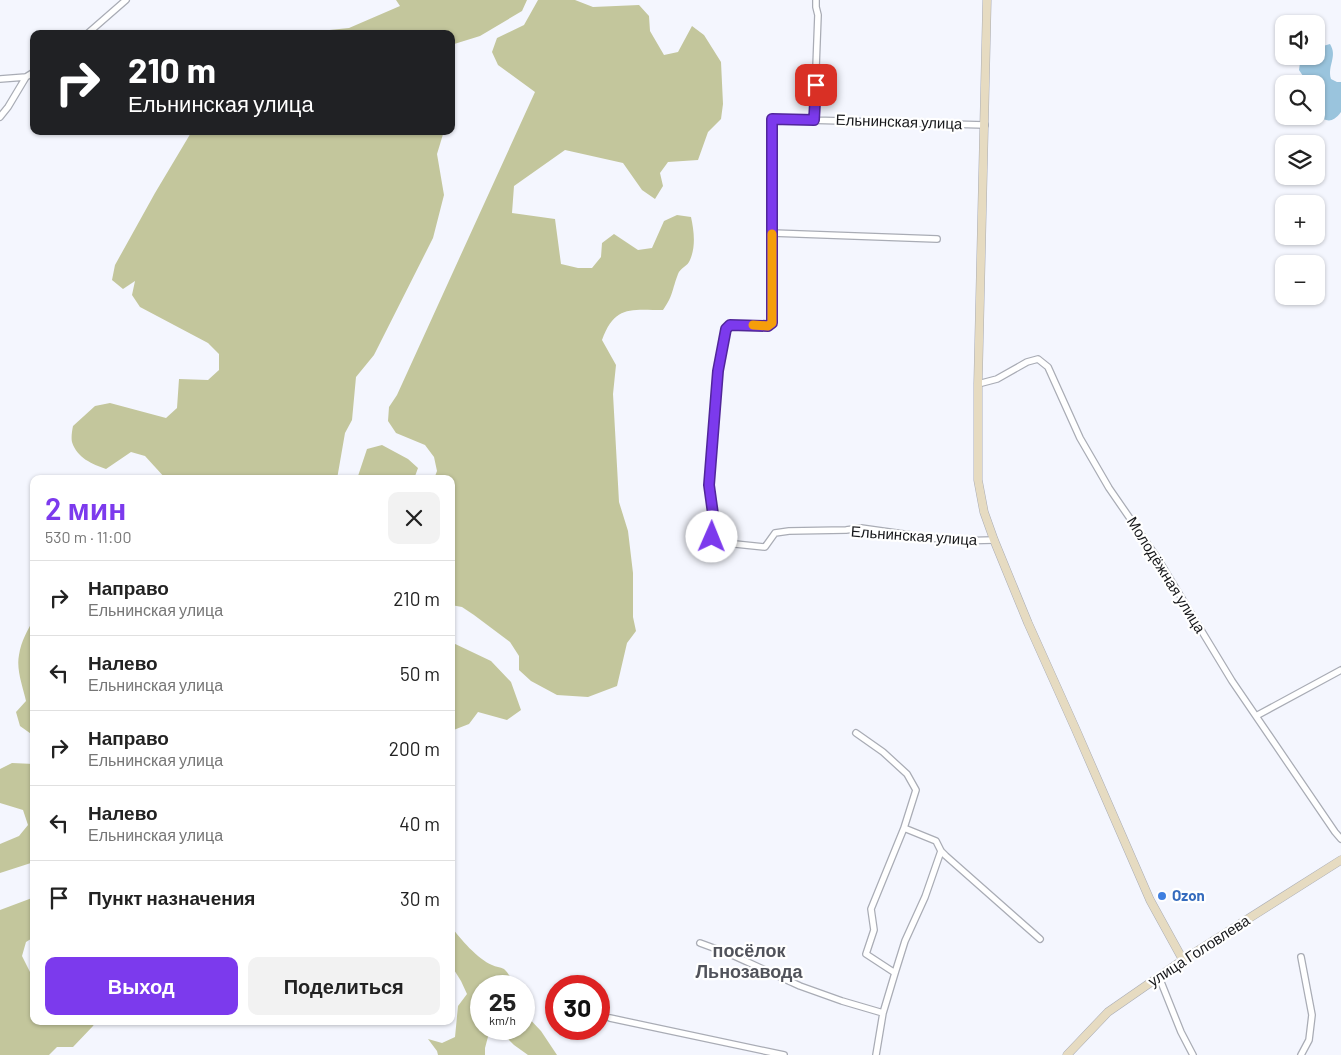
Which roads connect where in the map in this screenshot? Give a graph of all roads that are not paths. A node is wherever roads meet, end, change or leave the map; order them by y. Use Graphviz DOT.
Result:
graph roads {
  1 [pos="126,0"];
  2 [pos="816,0"];
  3 [pos="987,0"];
  4 [pos="91,30"];
  5 [pos="30,74"];
  6 [pos="26,77"];
  7 [pos="0,79"];
  8 [pos="0,117"];
  9 [pos="814,120"];
  10 [pos="984,125"];
  11 [pos="772,234"];
  12 [pos="937,239"];
  13 [pos="978,384"];
  14 [pos="994,540"];
  15 [pos="1341,670"];
  16 [pos="1256,716"];
  17 [pos="856,733"];
  18 [pos="905,825"];
  19 [pos="1341,839"];
  20 [pos="941,851"];
  21 [pos="1341,860"];
  22 [pos="1040,939"];
  23 [pos="700,943"];
  24 [pos="1301,957"];
  25 [pos="1184,960"];
  26 [pos="895,973"];
  27 [pos="1159,977"];
  28 [pos="883,1013"];
  29 [pos="610,1018"];
  30 [pos="784,1055"];
  31 [pos="876,1055"];
  32 [pos="1067,1055"];
  33 [pos="1193,1055"];
  34 [pos="1301,1055"];
  1 -- 4 [label="street"];
  2 -- 9 [label="street, Ельнинская улица"];
  3 -- 10 [label="main road, Ельнинская улица"];
  5 -- 6 [label="street"];
  6 -- 7 [label="street"];
  6 -- 8 [label="street"];
  9 -- 10 [label="street, Ельнинская улица"];
  9 -- 11 [label="street, Ельнинская улица"];
  10 -- 13 [label="main road, Ельнинская улица"];
  11 -- 12 [label="street"];
  11 -- 14 [label="street, Ельнинская улица"];
  13 -- 14 [label="main road, Ельнинская улица"];
  13 -- 16 [label="street, Молодёжная улица"];
  14 -- 25 [label="main road, Ельнинская улица"];
  15 -- 16 [label="street"];
  16 -- 19 [label="street, Молодёжная улица"];
  17 -- 18 [label="street"];
  18 -- 20 [label="street"];
  18 -- 26 [label="street"];
  20 -- 22 [label="street"];
  20 -- 26 [label="street"];
  21 -- 25 [label="main road, улица Головлева"];
  23 -- 28 [label="street"];
  24 -- 34 [label="street"];
  25 -- 27 [label="main road, улица Головлева"];
  26 -- 28 [label="street"];
  27 -- 32 [label="main road, улица Головлева"];
  27 -- 33 [label="street"];
  28 -- 31 [label="street"];
  29 -- 30 [label="street"];
}
